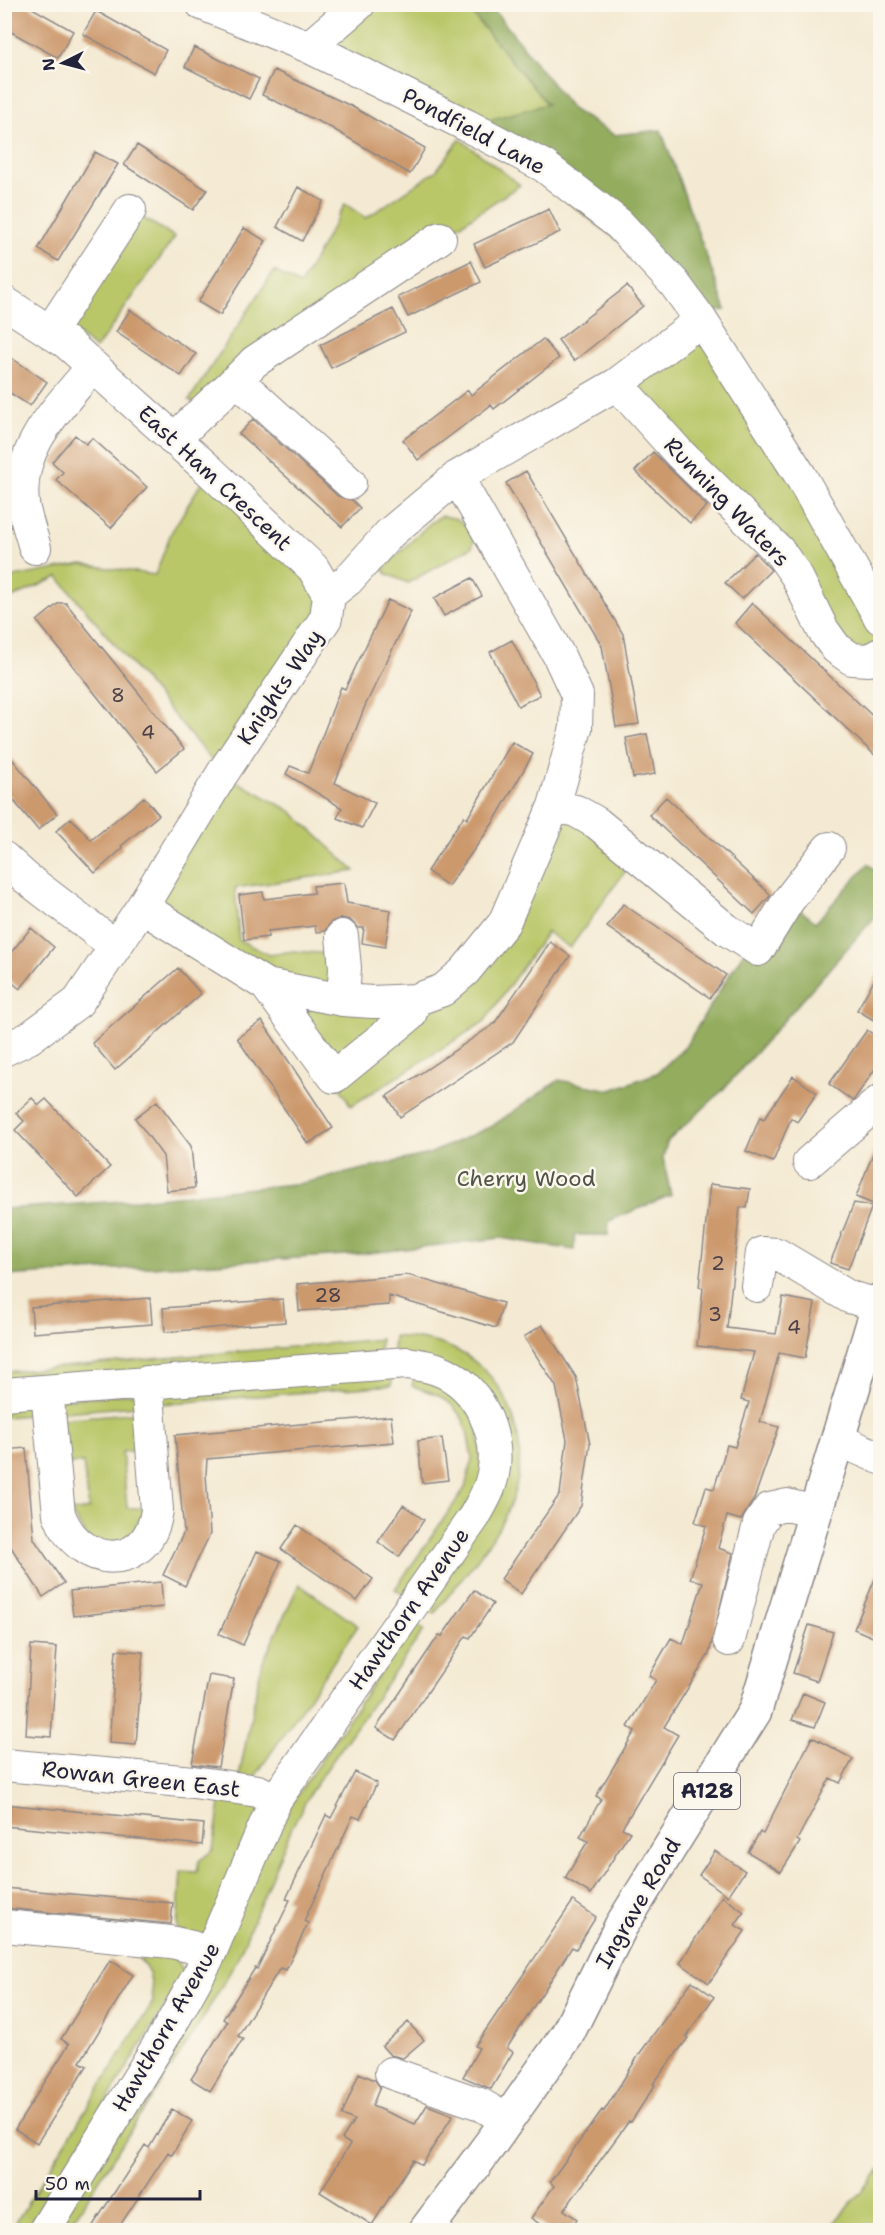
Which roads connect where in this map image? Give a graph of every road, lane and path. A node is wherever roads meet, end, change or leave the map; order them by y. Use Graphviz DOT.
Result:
graph roads {
  1 [pos="202,4"];
  2 [pos="359,4"];
  3 [pos="309,47"];
  4 [pos="130,210"];
  5 [pos="440,238"];
  6 [pos="4,302"];
  7 [pos="701,320"];
  8 [pos="51,330"];
  9 [pos="93,366"];
  10 [pos="237,380"];
  11 [pos="616,384"];
  12 [pos="174,440"];
  13 [pos="457,477"];
  14 [pos="350,483"];
  15 [pos="35,548"];
  16 [pos="329,595"];
  17 [pos="880,618"];
  18 [pos="880,654"];
  19 [pos="554,806"];
  20 [pos="828,848"];
  21 [pos="4,858"];
  22 [pos="142,907"];
  23 [pos="342,936"];
  24 [pos="114,945"];
  25 [pos="266,985"];
  26 [pos="343,1000"];
  27 [pos="415,1000"];
  28 [pos="4,1050"];
  29 [pos="880,1101"];
  30 [pos="809,1162"];
  31 [pos="757,1286"];
  32 [pos="879,1306"];
  33 [pos="147,1382"];
  34 [pos="47,1391"];
  35 [pos="4,1394"];
  36 [pos="839,1440"];
  37 [pos="880,1458"];
  38 [pos="815,1512"];
  39 [pos="729,1640"];
  40 [pos="4,1765"];
  41 [pos="276,1799"];
  42 [pos="4,1926"];
  43 [pos="209,1956"];
  44 [pos="391,2073"];
  45 [pos="507,2120"];
  46 [pos="45,2230"];
  47 [pos="426,2230"];
  1 -- 3 [label="street, Pondfield Lane"];
  2 -- 3 [label="street"];
  3 -- 7 [label="street, Pondfield Lane"];
  4 -- 8 [label="street"];
  5 -- 10 [label="street"];
  6 -- 8 [label="street, East Ham Crescent"];
  7 -- 11 [label="street"];
  7 -- 17 [label="street"];
  8 -- 9 [label="street, East Ham Crescent"];
  9 -- 12 [label="street, East Ham Crescent"];
  9 -- 15 [label="street"];
  10 -- 12 [label="street"];
  10 -- 14 [label="street"];
  11 -- 13 [label="street"];
  11 -- 18 [label="street, Running Waters"];
  12 -- 16 [label="street, East Ham Crescent"];
  13 -- 16 [label="street"];
  13 -- 19 [label="street"];
  16 -- 22 [label="street, Knights Way"];
  19 -- 20 [label="street"];
  19 -- 27 [label="street"];
  21 -- 24 [label="street"];
  22 -- 24 [label="street, Knights Way"];
  22 -- 25 [label="street"];
  23 -- 26 [label="street"];
  24 -- 28 [label="street, Knights Way"];
  25 -- 26 [label="street"];
  25 -- 27 [label="street"];
  26 -- 27 [label="street"];
  29 -- 30 [label="street"];
  31 -- 32 [label="street"];
  32 -- 36 [label="main road, Ingrave Road / A128"];
  33 -- 34 [label="street, Hawthorn Avenue"];
  33 -- 34 [label="street"];
  33 -- 41 [label="street, Hawthorn Avenue"];
  34 -- 35 [label="street, Hawthorn Avenue"];
  36 -- 37 [label="street"];
  36 -- 38 [label="main road, Ingrave Road / A128"];
  38 -- 39 [label="street"];
  38 -- 45 [label="main road, Ingrave Road / A128"];
  40 -- 41 [label="street, Rowan Green East"];
  41 -- 43 [label="street, Hawthorn Avenue"];
  42 -- 43 [label="street"];
  43 -- 46 [label="street, Hawthorn Avenue"];
  44 -- 45 [label="street"];
  45 -- 47 [label="main road, Ingrave Road / A128"];
}
